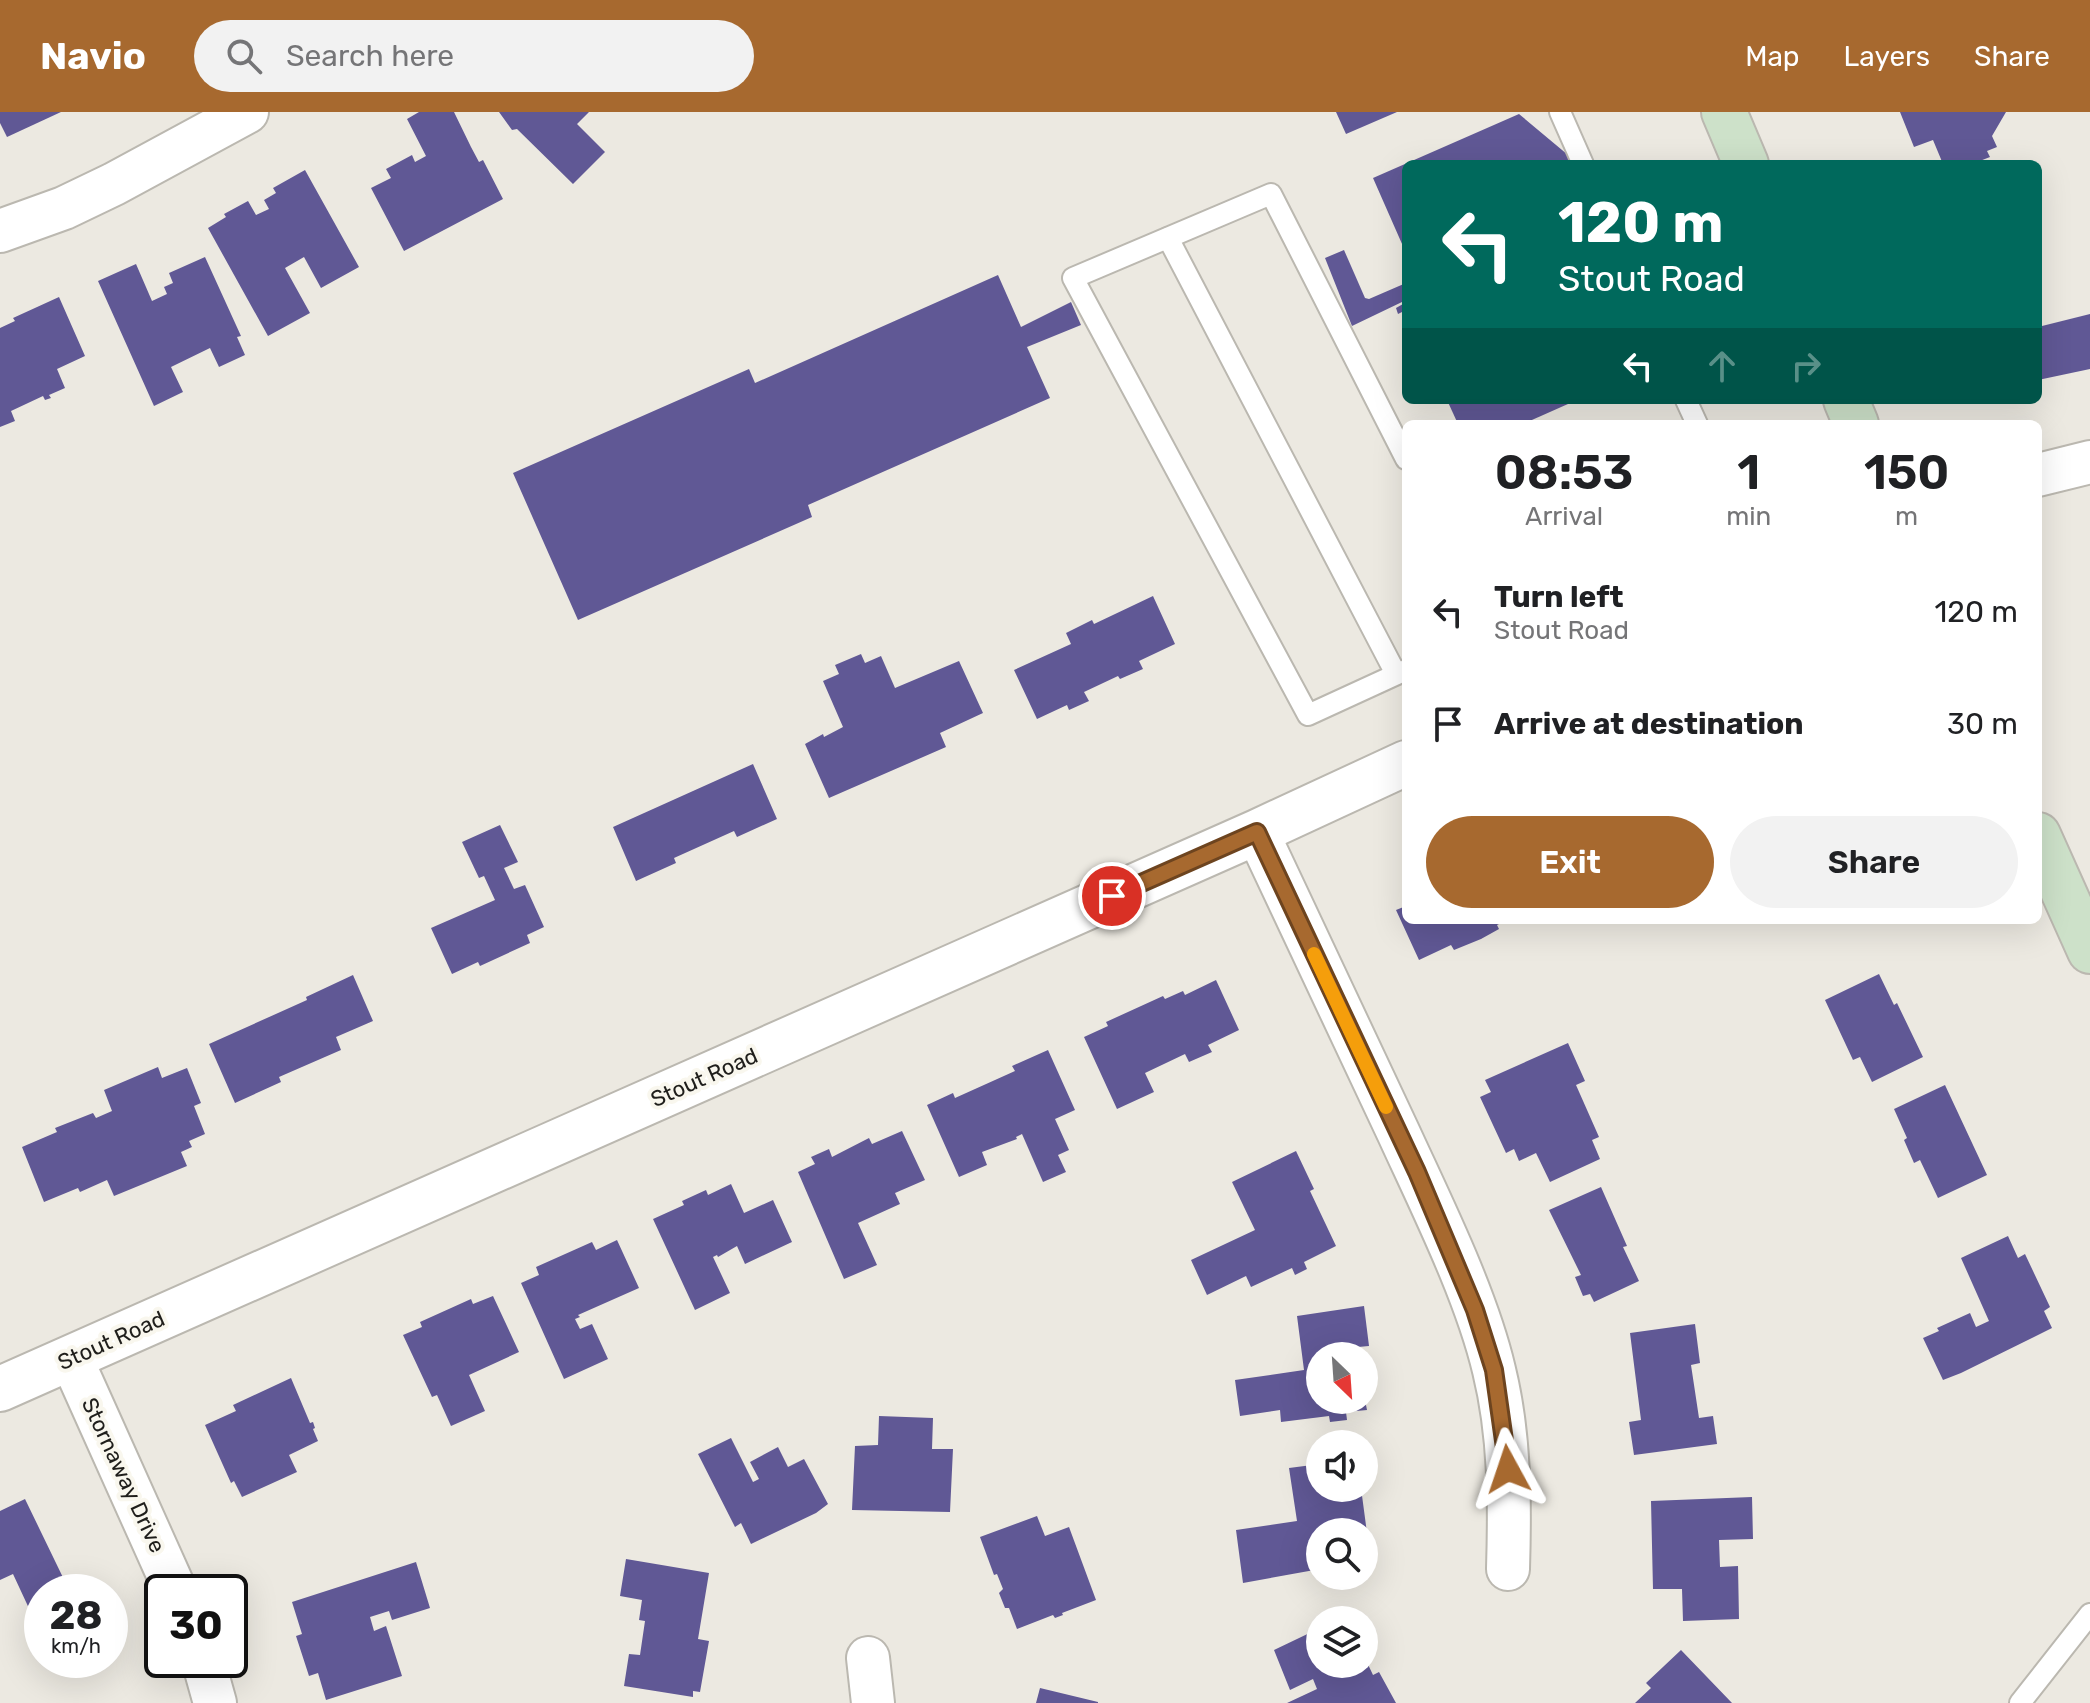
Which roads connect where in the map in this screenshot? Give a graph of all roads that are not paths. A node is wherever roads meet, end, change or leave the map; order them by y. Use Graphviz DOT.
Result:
graph roads {
  1 [pos="247,112"];
  2 [pos="1560,112"];
  3 [pos="1724,112"];
  4 [pos="1581,160"];
  5 [pos="1744,160"];
  6 [pos="0,231"];
  7 [pos="1168,238"];
  8 [pos="1402,451"];
  9 [pos="2090,462"];
  10 [pos="2042,474"];
  11 [pos="1401,672"];
  12 [pos="1402,765"];
  13 [pos="1257,832"];
  14 [pos="2042,844"];
  15 [pos="2090,951"];
  16 [pos="71,1358"];
  17 [pos="0,1389"];
  18 [pos="1508,1569"];
  19 [pos="168,1574"];
  20 [pos="2090,1614"];
  21 [pos="868,1658"];
  22 [pos="208,1678"];
  23 [pos="215,1703"];
  24 [pos="873,1703"];
  25 [pos="2020,1703"];
  1 -- 6 [label="street"];
  2 -- 4 [label="lane"];
  3 -- 5 [label="main road"];
  7 -- 8 [label="lane"];
  7 -- 11 [label="lane"];
  7 -- 11 [label="lane"];
  9 -- 10 [label="street"];
  12 -- 13 [label="street, Stout Road"];
  13 -- 16 [label="street, Stout Road"];
  13 -- 18 [label="street"];
  14 -- 15 [label="main road"];
  16 -- 17 [label="street, Stout Road"];
  16 -- 19 [label="street, Stornaway Drive"];
  20 -- 25 [label="lane"];
  21 -- 24 [label="street"];
  22 -- 23 [label="street"];
}
